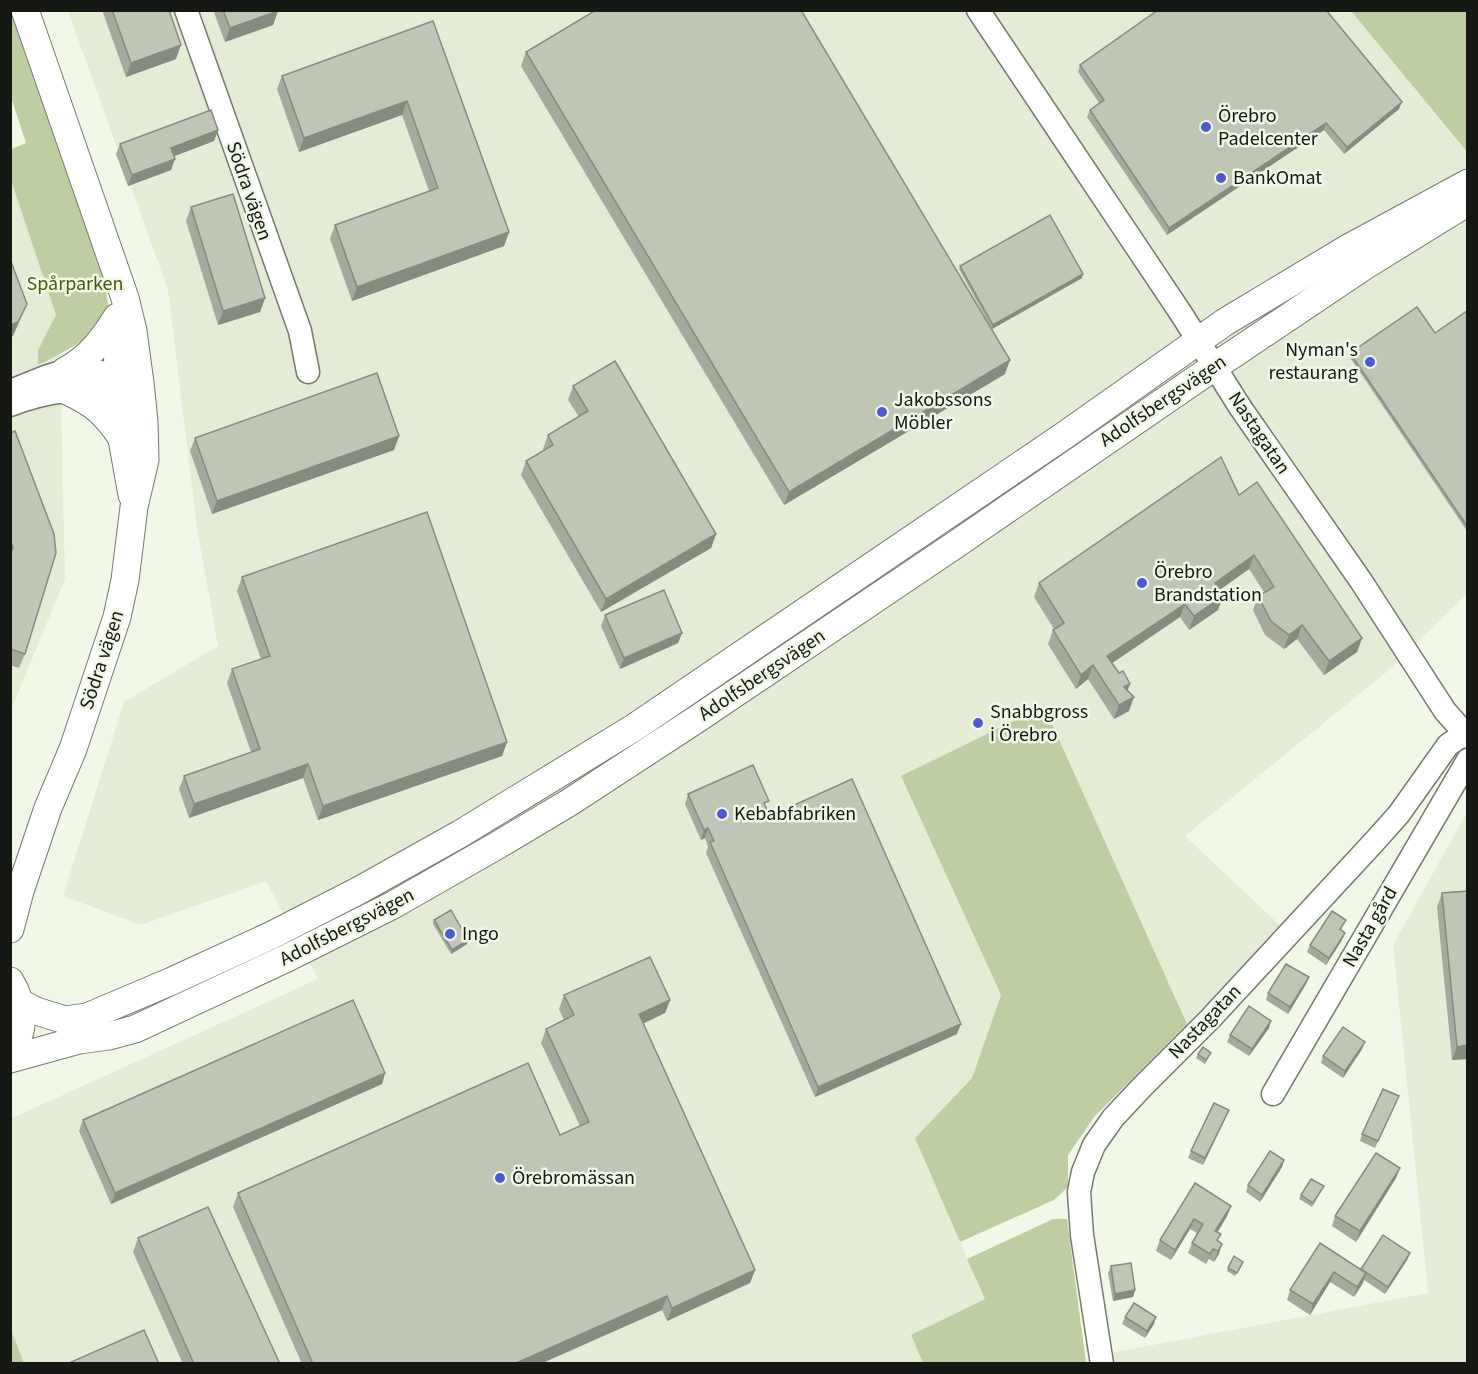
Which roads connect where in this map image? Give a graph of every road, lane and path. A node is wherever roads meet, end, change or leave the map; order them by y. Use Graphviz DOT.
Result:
graph roads {
  1 [pos="25,10"];
  2 [pos="186,10"];
  3 [pos="978,10"];
  4 [pos="1467,183"];
  5 [pos="1467,202"];
  6 [pos="113,264"];
  7 [pos="117,317"];
  8 [pos="1198,341"];
  9 [pos="1214,367"];
  10 [pos="308,372"];
  11 [pos="66,381"];
  12 [pos="129,384"];
  13 [pos="10,391"];
  14 [pos="10,405"];
  15 [pos="122,439"];
  16 [pos="134,507"];
  17 [pos="782,626"];
  18 [pos="795,652"];
  19 [pos="1466,735"];
  20 [pos="1467,760"];
  21 [pos="556,776"];
  22 [pos="570,802"];
  23 [pos="48,808"];
  24 [pos="10,877"];
  25 [pos="325,908"];
  26 [pos="10,929"];
  27 [pos="337,933"];
  28 [pos="15,992"];
  29 [pos="10,1051"];
  30 [pos="10,1059"];
  31 [pos="1273,1094"];
  32 [pos="1102,1364"];
  1 -- 6 [label="main road, Södra vägen"];
  2 -- 10 [label="street, Södra vägen"];
  3 -- 8 [label="street, Nastagatan"];
  4 -- 8 [label="main road, Adolfsbergsvägen"];
  5 -- 9 [label="main road, Adolfsbergsvägen"];
  6 -- 7 [label="main road, Södra vägen"];
  6 -- 12 [label="main road, Södra vägen"];
  7 -- 11 [label="main road"];
  7 -- 12 [label="main road, Södra vägen"];
  8 -- 9 [label="street, Nastagatan"];
  8 -- 17 [label="main road, Adolfsbergsvägen"];
  9 -- 18 [label="main road, Adolfsbergsvägen"];
  9 -- 19 [label="street, Nastagatan"];
  11 -- 12 [label="street"];
  11 -- 13 [label="street"];
  11 -- 14 [label="street"];
  11 -- 15 [label="main road"];
  12 -- 15 [label="main road, Södra vägen"];
  12 -- 16 [label="main road, Södra vägen"];
  15 -- 16 [label="main road, Södra vägen"];
  16 -- 23 [label="main road, Södra vägen"];
  17 -- 18 [label="main road"];
  17 -- 21 [label="main road, Adolfsbergsvägen"];
  18 -- 22 [label="main road, Adolfsbergsvägen"];
  19 -- 32 [label="street, Nastagatan"];
  20 -- 31 [label="street, Nasta gård"];
  21 -- 22 [label="main road"];
  21 -- 25 [label="main road, Adolfsbergsvägen"];
  22 -- 27 [label="main road, Adolfsbergsvägen"];
  23 -- 24 [label="main road, Södra vägen"];
  23 -- 26 [label="main road, Södra vägen"];
  25 -- 27 [label="main road"];
  25 -- 28 [label="main road, Adolfsbergsvägen"];
  27 -- 30 [label="main road, Adolfsbergsvägen"];
  28 -- 29 [label="main road"];
}
